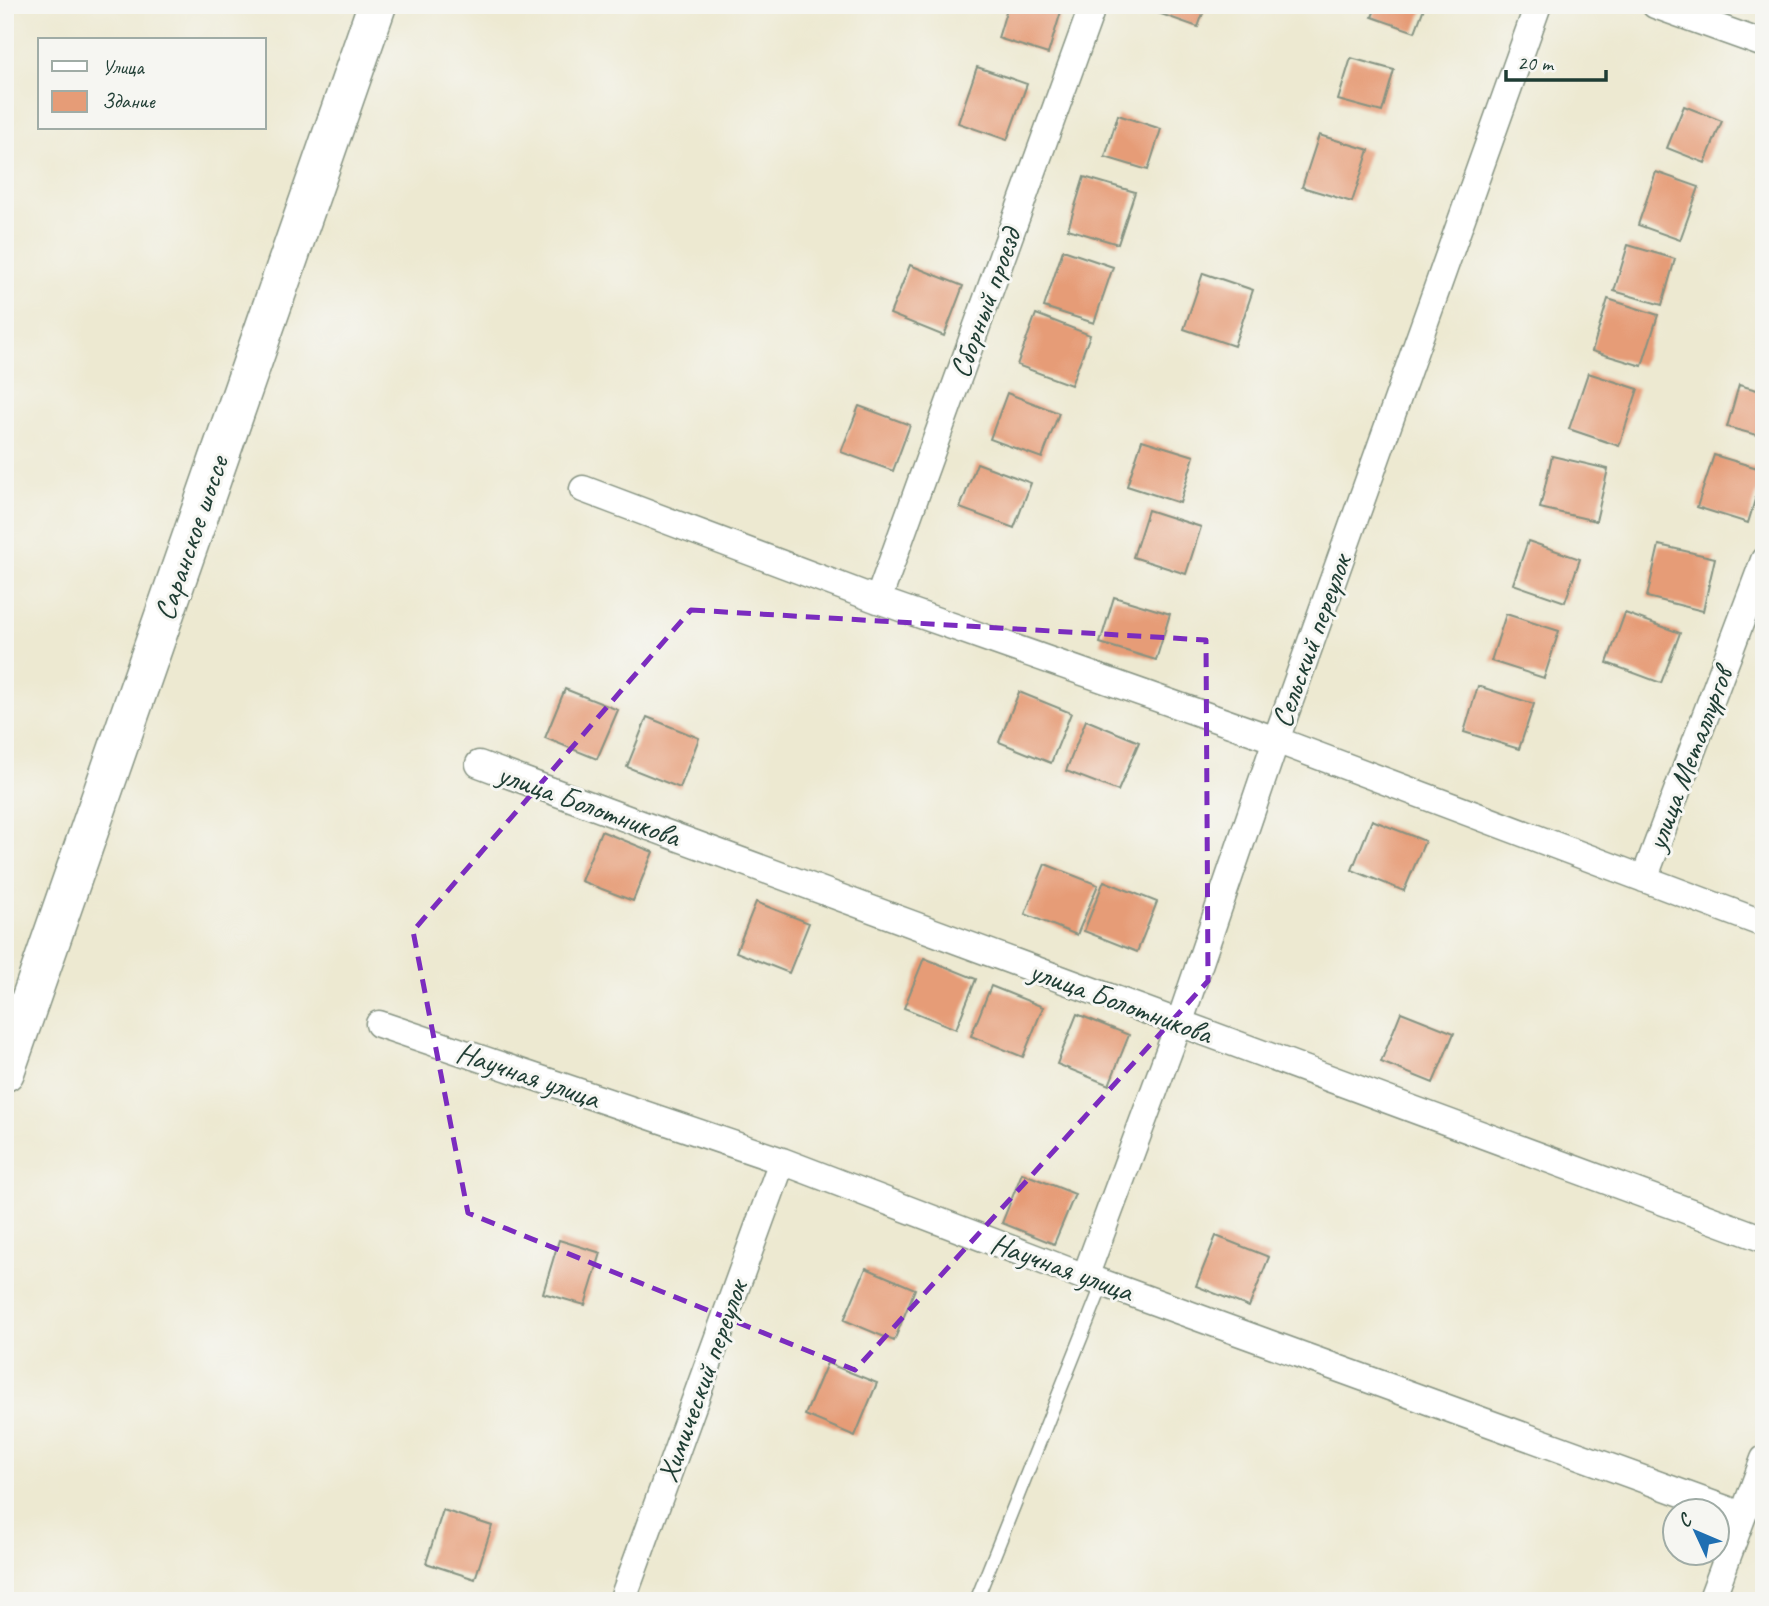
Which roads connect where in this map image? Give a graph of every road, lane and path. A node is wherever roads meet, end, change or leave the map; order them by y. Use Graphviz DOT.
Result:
graph roads {
  1 [pos="377,5"];
  2 [pos="1093,5"];
  3 [pos="1538,5"];
  4 [pos="1656,5"];
  5 [pos="1764,44"];
  6 [pos="583,489"];
  7 [pos="1764,560"];
  8 [pos="878,600"];
  9 [pos="1276,740"];
  10 [pos="479,764"];
  11 [pos="1644,879"];
  12 [pos="1764,924"];
  13 [pos="379,1024"];
  14 [pos="1179,1024"];
  15 [pos="5,1072"];
  16 [pos="782,1161"];
  17 [pos="1764,1239"];
  18 [pos="1094,1280"];
  19 [pos="1764,1459"];
  20 [pos="1742,1515"];
  21 [pos="622,1601"];
  22 [pos="976,1601"];
  23 [pos="1711,1601"];
  1 -- 15 [label="highway, Саранское шоссе"];
  2 -- 8 [label="street, Сборный проезд"];
  3 -- 9 [label="street, Сельский переулок"];
  4 -- 5 [label="street"];
  6 -- 8 [label="street"];
  7 -- 11 [label="street, улица Металлургов"];
  8 -- 9 [label="street"];
  9 -- 11 [label="street"];
  9 -- 14 [label="street, Сельский переулок"];
  10 -- 14 [label="street, улица Болотникова"];
  11 -- 12 [label="street"];
  13 -- 16 [label="street, Научная улица"];
  14 -- 17 [label="street, улица Болотникова"];
  14 -- 18 [label="street, Сельский переулок"];
  16 -- 18 [label="street, Научная улица"];
  16 -- 21 [label="street, Химический переулок"];
  18 -- 20 [label="street, Научная улица"];
  18 -- 22 [label="lane"];
  19 -- 20 [label="street"];
  20 -- 23 [label="street"];
}
